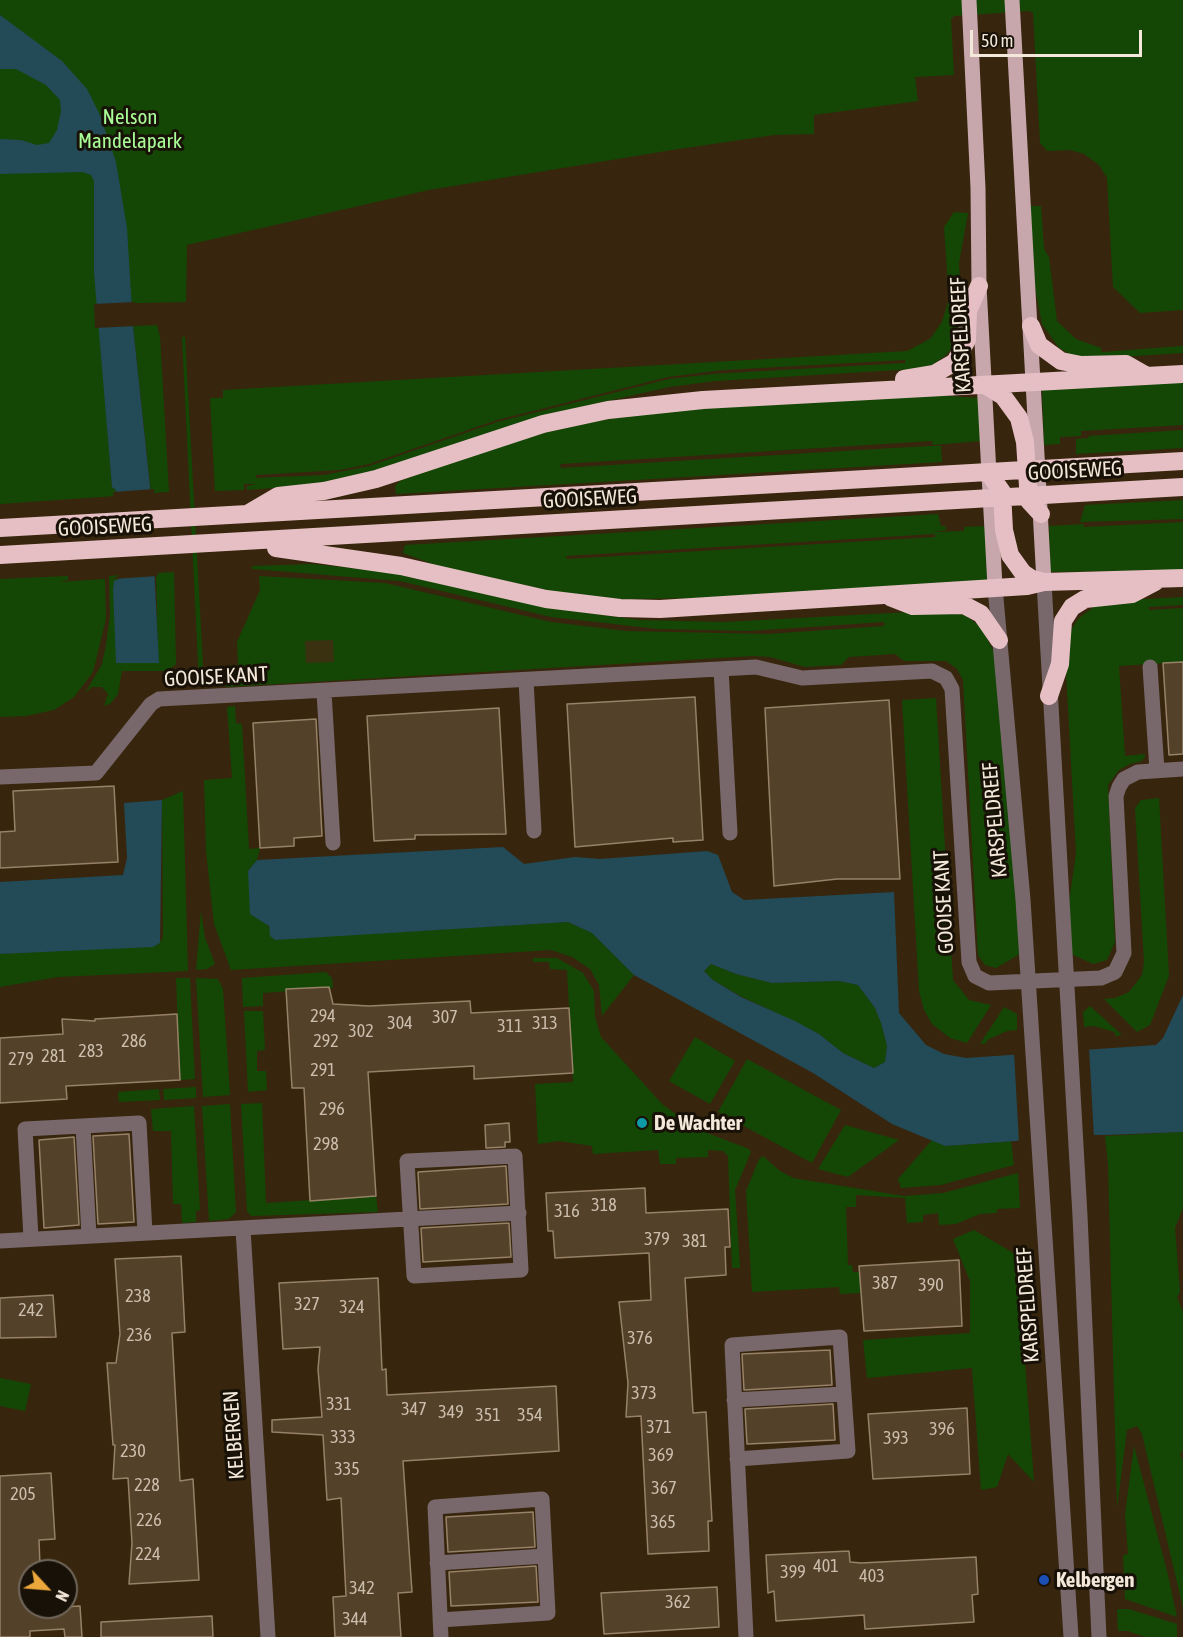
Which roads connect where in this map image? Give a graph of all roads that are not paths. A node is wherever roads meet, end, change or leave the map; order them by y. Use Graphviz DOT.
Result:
graph roads {
  1 [pos="1012,6"];
  2 [pos="970,7"];
  3 [pos="979,286"];
  4 [pos="1031,326"];
  5 [pos="1183,374"];
  6 [pos="1148,376"];
  7 [pos="1034,383"];
  8 [pos="985,386"];
  9 [pos="825,393"];
  10 [pos="1183,461"];
  11 [pos="990,475"];
  12 [pos="1183,487"];
  13 [pos="1041,514"];
  14 [pos="245,515"];
  15 [pos="0,528"];
  16 [pos="243,542"];
  17 [pos="0,555"];
  18 [pos="1183,578"];
  19 [pos="1160,579"];
  20 [pos="1044,582"];
  21 [pos="995,587"];
  22 [pos="884,594"];
  23 [pos="999,640"];
  24 [pos="1150,667"];
  25 [pos="722,669"];
  26 [pos="526,680"];
  27 [pos="324,692"];
  28 [pos="1049,696"];
  29 [pos="1183,768"];
  30 [pos="1157,770"];
  31 [pos="0,777"];
  32 [pos="534,831"];
  33 [pos="730,833"];
  34 [pos="333,843"];
  35 [pos="1067,980"];
  36 [pos="1028,982"];
  37 [pos="83,1126"];
  38 [pos="519,1213"];
  39 [pos="410,1219"];
  40 [pos="243,1229"];
  41 [pos="145,1233"];
  42 [pos="89,1236"];
  43 [pos="31,1238"];
  44 [pos="0,1241"];
  45 [pos="844,1394"];
  46 [pos="734,1400"];
  47 [pos="737,1459"];
  48 [pos="545,1556"];
  49 [pos="437,1563"];
  50 [pos="440,1620"];
  51 [pos="268,1637"];
  52 [pos="441,1637"];
  53 [pos="746,1637"];
  54 [pos="1071,1637"];
  55 [pos="1099,1637"];
  1 -- 4 [label="main road"];
  2 -- 3 [label="main road, KARSPELDREEF"];
  3 -- 8 [label="main road, KARSPELDREEF"];
  3 -- 9 [label="highway"];
  4 -- 6 [label="highway"];
  4 -- 7 [label="main road"];
  5 -- 6 [label="highway"];
  6 -- 7 [label="highway"];
  7 -- 8 [label="highway"];
  7 -- 13 [label="main road"];
  8 -- 9 [label="highway"];
  8 -- 11 [label="main road, KARSPELDREEF"];
  8 -- 13 [label="highway"];
  9 -- 14 [label="highway"];
  10 -- 14 [label="highway, GOOISEWEG"];
  11 -- 20 [label="highway"];
  11 -- 21 [label="main road, KARSPELDREEF"];
  12 -- 16 [label="highway, GOOISEWEG"];
  13 -- 20 [label="main road"];
  14 -- 15 [label="highway, GOOISEWEG"];
  16 -- 17 [label="highway, GOOISEWEG"];
  16 -- 22 [label="highway"];
  18 -- 19 [label="highway"];
  19 -- 20 [label="highway"];
  19 -- 28 [label="highway"];
  20 -- 21 [label="highway"];
  20 -- 28 [label="street"];
  21 -- 22 [label="highway"];
  21 -- 23 [label="street, KARSPELDREEF"];
  22 -- 23 [label="highway"];
  23 -- 36 [label="street, KARSPELDREEF"];
  24 -- 30 [label="street"];
  25 -- 26 [label="street, GOOISE KANT"];
  25 -- 33 [label="street"];
  25 -- 36 [label="street, GOOISE KANT"];
  26 -- 27 [label="street, GOOISE KANT"];
  26 -- 32 [label="street"];
  27 -- 31 [label="street, GOOISE KANT"];
  27 -- 34 [label="street"];
  28 -- 35 [label="street"];
  29 -- 30 [label="street, GOOISE KANT"];
  30 -- 35 [label="street, GOOISE KANT"];
  35 -- 36 [label="street, GOOISE KANT"];
  35 -- 55 [label="street"];
  36 -- 54 [label="street, KARSPELDREEF"];
  37 -- 41 [label="street"];
  37 -- 42 [label="street"];
  37 -- 43 [label="street"];
  38 -- 39 [label="street"];
  38 -- 39 [label="street"];
  38 -- 39 [label="street"];
  39 -- 40 [label="street"];
  40 -- 41 [label="street"];
  40 -- 51 [label="street, KELBERGEN"];
  41 -- 42 [label="street"];
  42 -- 43 [label="street"];
  43 -- 44 [label="street"];
  45 -- 46 [label="street"];
  45 -- 46 [label="street"];
  45 -- 47 [label="street"];
  46 -- 47 [label="street"];
  47 -- 53 [label="street"];
  48 -- 49 [label="street"];
  48 -- 49 [label="street"];
  48 -- 50 [label="street"];
  49 -- 50 [label="street"];
  50 -- 52 [label="street"];
}
